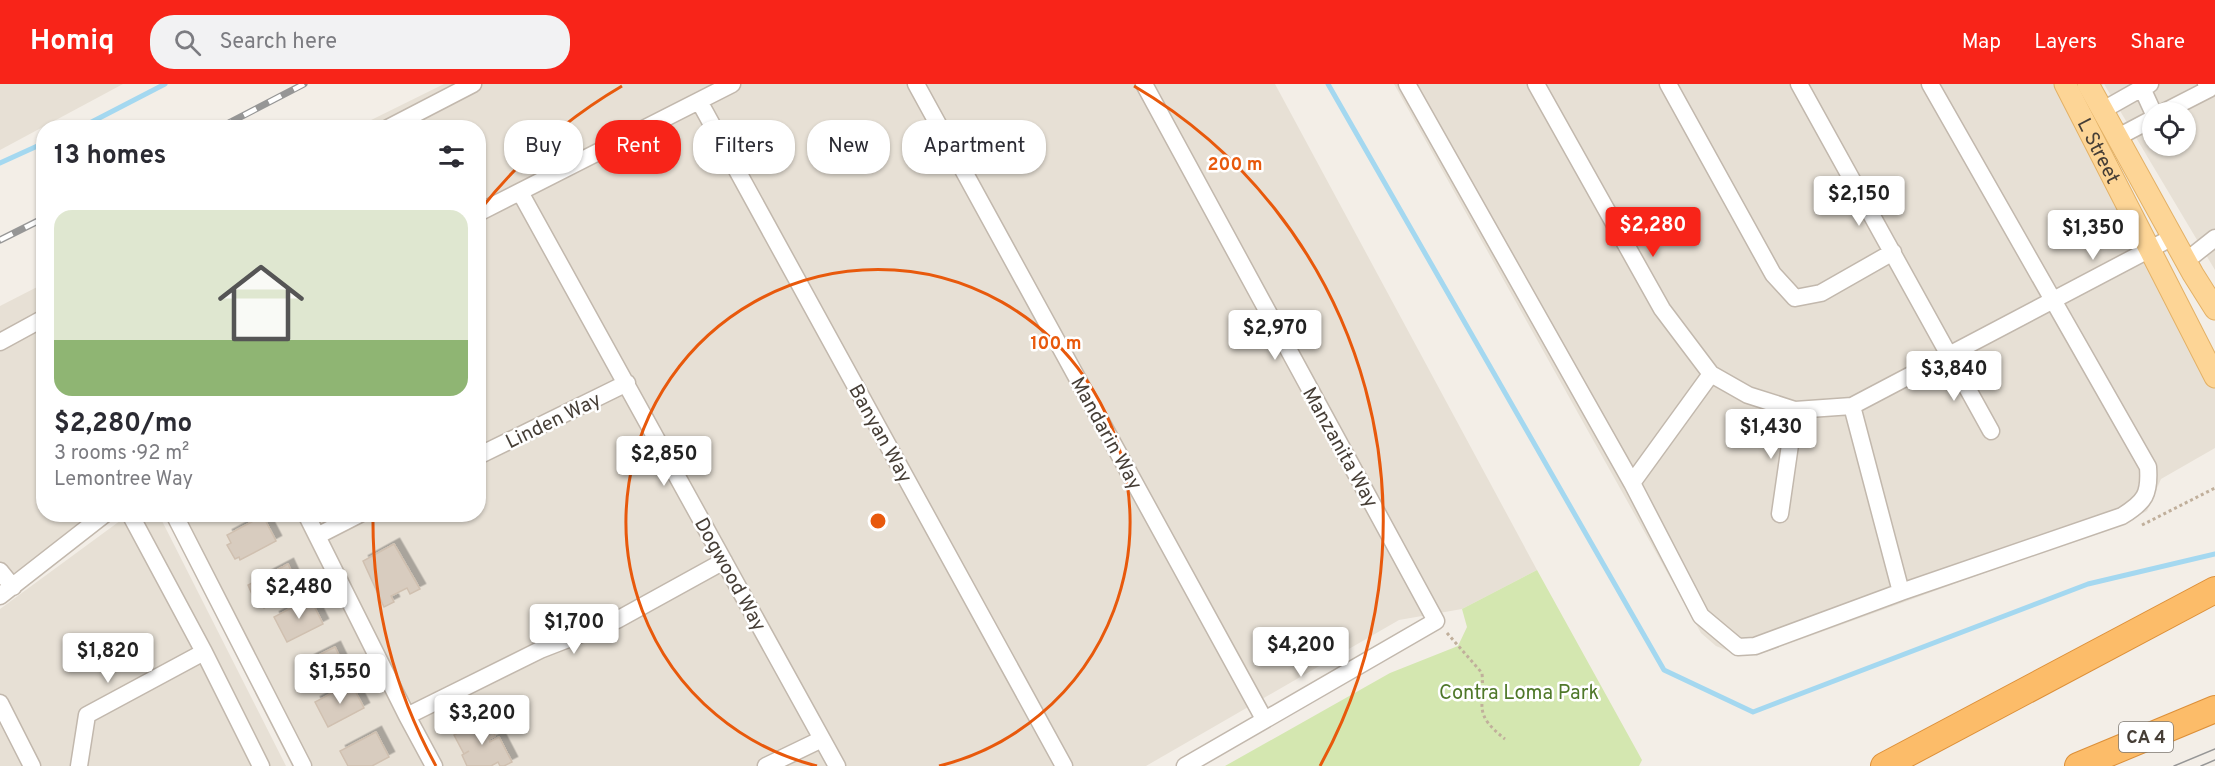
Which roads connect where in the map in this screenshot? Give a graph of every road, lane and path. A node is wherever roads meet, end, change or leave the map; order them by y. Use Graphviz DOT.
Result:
graph roads {
  1 [pos="473,84"];
  2 [pos="732,84"];
  3 [pos="916,84"];
  4 [pos="1144,84"];
  5 [pos="1407,84"];
  6 [pos="1536,84"];
  7 [pos="1668,84"];
  8 [pos="1799,84"];
  9 [pos="1930,84"];
  10 [pos="2065,84"];
  11 [pos="2088,84"];
  12 [pos="2206,84"];
  13 [pos="2146,86"];
  14 [pos="699,101"];
  15 [pos="2150,102"];
  16 [pos="2184,102"];
  17 [pos="2103,110"];
  18 [pos="403,120"];
  19 [pos="2142,124"];
  20 [pos="2118,137"];
  21 [pos="520,192"];
  22 [pos="486,209"];
  23 [pos="2173,237"];
  24 [pos="2215,238"];
  25 [pos="2150,250"];
  26 [pos="1893,252"];
  27 [pos="2186,261"];
  28 [pos="2054,302"];
  29 [pos="2215,309"];
  30 [pos="36,322"];
  31 [pos="2187,322"];
  32 [pos="0,342"];
  33 [pos="2215,346"];
  34 [pos="1948,356"];
  35 [pos="1711,374"];
  36 [pos="2215,377"];
  37 [pos="627,383"];
  38 [pos="1852,406"];
  39 [pos="1795,410"];
  40 [pos="1991,431"];
  41 [pos="486,452"];
  42 [pos="1632,483"];
  43 [pos="1780,514"];
  44 [pos="95,522"];
  45 [pos="134,522"];
  46 [pos="178,522"];
  47 [pos="310,522"];
  48 [pos="344,522"];
  49 [pos="317,536"];
  50 [pos="724,561"];
  51 [pos="0,571"];
  52 [pos="2215,591"];
  53 [pos="7,592"];
  54 [pos="1901,592"];
  55 [pos="1436,621"];
  56 [pos="204,652"];
  57 [pos="0,703"];
  58 [pos="2215,709"];
  59 [pos="407,716"];
  60 [pos="1264,719"];
  61 [pos="822,739"];
  62 [pos="1505,739"];
  63 [pos="32,766"];
  64 [pos="79,766"];
  65 [pos="261,766"];
  66 [pos="303,766"];
  67 [pos="435,766"];
  68 [pos="766,766"];
  69 [pos="837,766"];
  70 [pos="1064,766"];
  71 [pos="1185,766"];
  72 [pos="1884,766"];
  73 [pos="2078,766"];
  1 -- 18 [label="street"];
  2 -- 14 [label="street"];
  3 -- 60 [label="street, Mandarin Way"];
  4 -- 55 [label="street, Manzanita Way"];
  5 -- 42 [label="street"];
  6 -- 35 [label="street"];
  7 -- 26 [label="street"];
  8 -- 26 [label="street"];
  9 -- 28 [label="street"];
  10 -- 25 [label="main road, L Street"];
  11 -- 17 [label="main road, L Street"];
  12 -- 16 [label="street"];
  13 -- 15 [label="street"];
  13 -- 17 [label="street"];
  14 -- 21 [label="street"];
  14 -- 70 [label="street, Banyan Way"];
  17 -- 20 [label="main road, L Street"];
  19 -- 20 [label="street"];
  20 -- 23 [label="main road, L Street"];
  21 -- 22 [label="street"];
  21 -- 37 [label="street, Dogwood Way"];
  23 -- 25 [label="street"];
  23 -- 27 [label="main road, L Street"];
  24 -- 27 [label="street"];
  25 -- 28 [label="street"];
  25 -- 31 [label="main road, L Street"];
  26 -- 34 [label="street"];
  27 -- 29 [label="main road, L Street"];
  28 -- 34 [label="street"];
  28 -- 54 [label="street"];
  30 -- 32 [label="street"];
  31 -- 33 [label="main road"];
  31 -- 36 [label="main road, L Street"];
  34 -- 38 [label="street"];
  34 -- 40 [label="street"];
  35 -- 39 [label="street"];
  35 -- 42 [label="street"];
  37 -- 41 [label="street, Linden Way"];
  37 -- 50 [label="street, Dogwood Way"];
  38 -- 39 [label="street"];
  38 -- 54 [label="street"];
  39 -- 43 [label="street"];
  42 -- 54 [label="street"];
  44 -- 53 [label="street"];
  45 -- 56 [label="street"];
  46 -- 66 [label="street"];
  47 -- 49 [label="street"];
  48 -- 49 [label="street"];
  49 -- 59 [label="street"];
  50 -- 59 [label="street"];
  50 -- 61 [label="street, Dogwood Way"];
  51 -- 53 [label="street"];
  52 -- 72 [label="highway"];
  55 -- 60 [label="street"];
  55 -- 62 [label="path"];
  56 -- 64 [label="street"];
  56 -- 65 [label="street"];
  57 -- 63 [label="street"];
  58 -- 73 [label="highway, CA 4"];
  59 -- 67 [label="street"];
  60 -- 71 [label="street"];
  61 -- 68 [label="street"];
  61 -- 69 [label="street, Dogwood Way"];
}
